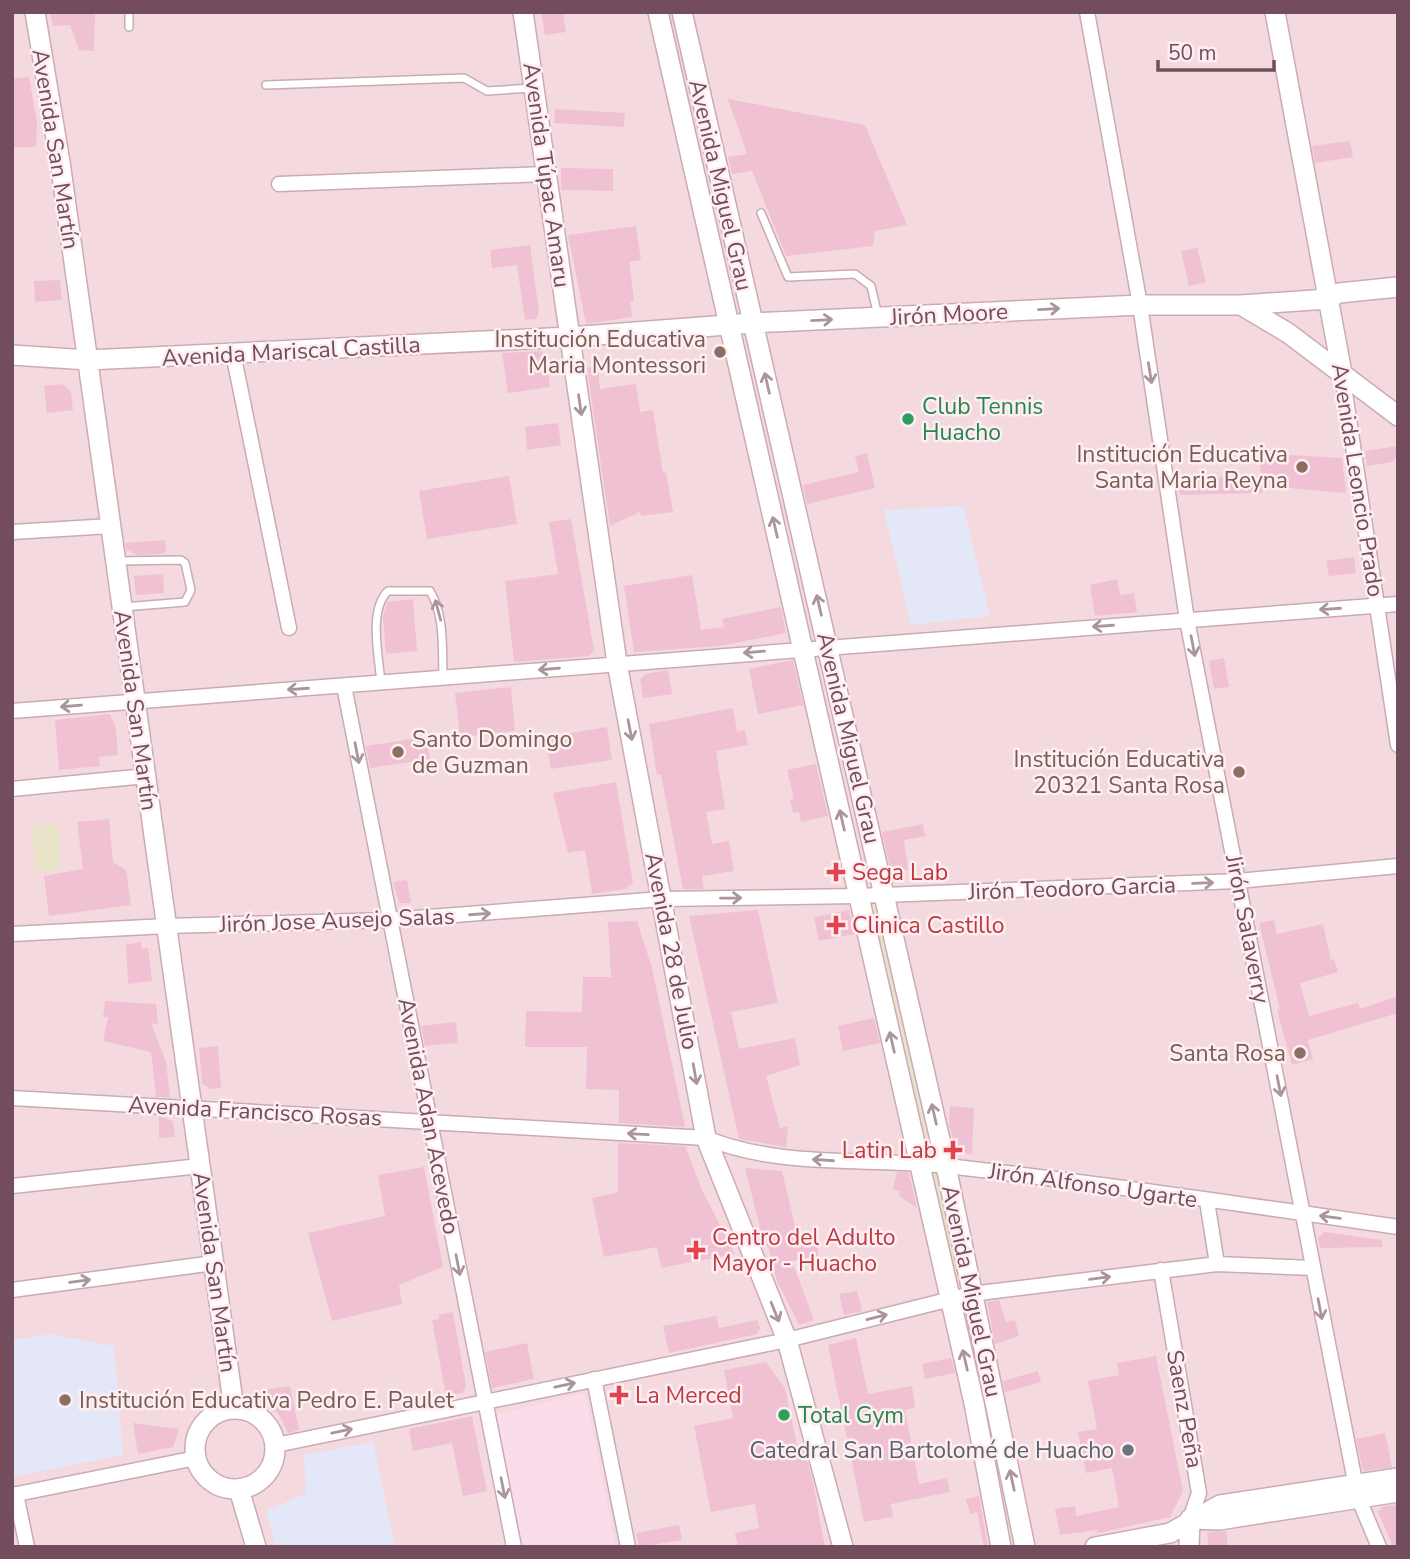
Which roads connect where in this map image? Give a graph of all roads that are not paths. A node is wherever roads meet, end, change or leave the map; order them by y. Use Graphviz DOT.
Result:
graph roads {
  1 [pos="35,12"];
  2 [pos="129,12"];
  3 [pos="523,12"];
  4 [pos="658,12"];
  5 [pos="681,12"];
  6 [pos="1087,12"];
  7 [pos="1275,12"];
  8 [pos="129,27"];
  9 [pos="266,85"];
  10 [pos="534,87"];
  11 [pos="547,174"];
  12 [pos="279,184"];
  13 [pos="761,213"];
  14 [pos="1398,287"];
  15 [pos="1328,299"];
  16 [pos="1398,300"];
  17 [pos="1140,305"];
  18 [pos="1241,305"];
  19 [pos="879,317"];
  20 [pos="753,323"];
  21 [pos="729,325"];
  22 [pos="570,337"];
  23 [pos="233,353"];
  24 [pos="12,355"];
  25 [pos="88,360"];
  26 [pos="1342,373"];
  27 [pos="1398,416"];
  28 [pos="111,526"];
  29 [pos="12,532"];
  30 [pos="116,561"];
  31 [pos="1398,604"];
  32 [pos="1377,605"];
  33 [pos="122,607"];
  34 [pos="1188,620"];
  35 [pos="289,628"];
  36 [pos="828,646"];
  37 [pos="803,648"];
  38 [pos="617,663"];
  39 [pos="443,678"];
  40 [pos="381,683"];
  41 [pos="344,686"];
  42 [pos="135,701"];
  43 [pos="12,711"];
  44 [pos="1398,746"];
  45 [pos="146,776"];
  46 [pos="12,789"];
  47 [pos="1398,866"];
  48 [pos="1238,881"];
  49 [pos="884,894"];
  50 [pos="859,896"];
  51 [pos="662,900"];
  52 [pos="390,920"];
  53 [pos="167,926"];
  54 [pos="12,934"];
  55 [pos="12,1098"];
  56 [pos="192,1107"];
  57 [pos="430,1121"];
  58 [pos="706,1138"];
  59 [pos="920,1163"];
  60 [pos="200,1166"];
  61 [pos="946,1166"];
  62 [pos="12,1186"];
  63 [pos="1207,1200"];
  64 [pos="1305,1213"];
  65 [pos="1398,1227"];
  66 [pos="214,1263"];
  67 [pos="1217,1264"];
  68 [pos="1312,1268"];
  69 [pos="1161,1270"];
  70 [pos="12,1290"];
  71 [pos="971,1294"];
  72 [pos="951,1299"];
  73 [pos="787,1340"];
  74 [pos="594,1379"];
  75 [pos="486,1402"];
  76 [pos="234,1409"];
  77 [pos="275,1445"];
  78 [pos="196,1458"];
  79 [pos="1398,1478"];
  80 [pos="239,1489"];
  81 [pos="1357,1491"];
  82 [pos="1398,1492"];
  83 [pos="14,1494"];
  84 [pos="1190,1519"];
  85 [pos="27,1547"];
  86 [pos="256,1547"];
  87 [pos="514,1547"];
  88 [pos="628,1547"];
  89 [pos="843,1547"];
  90 [pos="1002,1547"];
  91 [pos="1025,1547"];
  92 [pos="1095,1547"];
  93 [pos="1189,1547"];
  94 [pos="1379,1547"];
  1 -- 25 [label="street, Avenida San Martín"];
  2 -- 8 [label="lane"];
  3 -- 10 [label="street, Avenida Túpac Amaru"];
  4 -- 21 [label="street, Avenida Miguel Grau"];
  5 -- 20 [label="street, Avenida Miguel Grau"];
  6 -- 17 [label="street, Jirón Salaverry"];
  7 -- 15 [label="street, Avenida Leoncio Prado"];
  9 -- 10 [label="lane"];
  10 -- 11 [label="street, Avenida Túpac Amaru"];
  11 -- 12 [label="street"];
  11 -- 22 [label="street, Avenida Túpac Amaru"];
  13 -- 19 [label="lane"];
  14 -- 15 [label="street, Jirón Moore"];
  15 -- 16 [label="street, Jirón Moore"];
  15 -- 18 [label="street, Jirón Moore"];
  15 -- 26 [label="street, Avenida Leoncio Prado"];
  17 -- 18 [label="street, Jirón Moore"];
  19 -- 17 [label="street, Jirón Moore, one-way"];
  17 -- 34 [label="street, Jirón Salaverry, one-way"];
  18 -- 26 [label="street"];
  20 -- 19 [label="street, Jirón Moore, one-way"];
  20 -- 21 [label="street, Jirón Moore"];
  36 -- 20 [label="street, Avenida Miguel Grau, one-way"];
  21 -- 22 [label="street, Jirón Moore"];
  37 -- 21 [label="street, Avenida Miguel Grau, one-way"];
  22 -- 23 [label="street, Avenida Mariscal Castilla"];
  22 -- 38 [label="street, Avenida 28 de Julio, one-way"];
  23 -- 25 [label="street, Avenida Mariscal Castilla"];
  23 -- 35 [label="street"];
  24 -- 25 [label="street, Avenida Mariscal Castilla"];
  25 -- 28 [label="street, Avenida San Martín"];
  26 -- 27 [label="street"];
  26 -- 32 [label="street, Avenida Leoncio Prado"];
  28 -- 29 [label="street"];
  28 -- 30 [label="street, Avenida San Martín"];
  30 -- 33 [label="street, Avenida San Martín"];
  30 -- 33 [label="lane"];
  31 -- 32 [label="street"];
  32 -- 34 [label="street, one-way"];
  32 -- 44 [label="street, Avenida Leoncio Prado"];
  33 -- 42 [label="street, Avenida San Martín"];
  34 -- 36 [label="street, one-way"];
  34 -- 48 [label="street, Jirón Salaverry, one-way"];
  36 -- 37 [label="street"];
  36 -- 49 [label="street, Avenida Miguel Grau"];
  37 -- 38 [label="street, one-way"];
  50 -- 37 [label="street, Avenida Miguel Grau, one-way"];
  38 -- 39 [label="street, one-way"];
  38 -- 51 [label="street, Avenida 28 de Julio, one-way"];
  39 -- 40 [label="street"];
  39 -- 40 [label="lane, one-way"];
  40 -- 41 [label="street"];
  41 -- 42 [label="street, one-way"];
  41 -- 52 [label="street, Avenida Adan Acevedo, one-way"];
  42 -- 43 [label="street, one-way"];
  42 -- 45 [label="street, Avenida San Martín"];
  45 -- 46 [label="street"];
  45 -- 53 [label="street, Avenida San Martín"];
  47 -- 48 [label="street, Jirón Teodoro Garcia"];
  49 -- 48 [label="street, Jirón Teodoro Garcia, one-way"];
  48 -- 64 [label="street, Jirón Salaverry, one-way"];
  49 -- 50 [label="street, Jirón Teodoro Garcia"];
  61 -- 49 [label="street, Avenida Miguel Grau, one-way"];
  51 -- 50 [label="street, Jirón Teodoro Garcia, one-way"];
  59 -- 50 [label="street, Avenida Miguel Grau, one-way"];
  52 -- 51 [label="street, Jirón Jose Ausejo Salas, one-way"];
  51 -- 58 [label="street, Avenida 28 de Julio, one-way"];
  52 -- 53 [label="street, Jirón Jose Ausejo Salas"];
  52 -- 57 [label="street, Avenida Adan Acevedo"];
  53 -- 54 [label="street, Jirón Jose Ausejo Salas"];
  53 -- 56 [label="street, Avenida San Martín"];
  55 -- 56 [label="street, Avenida Francisco Rosas"];
  56 -- 57 [label="street, Avenida Francisco Rosas"];
  56 -- 60 [label="street, Avenida San Martín"];
  58 -- 57 [label="street, Avenida Francisco Rosas, one-way"];
  57 -- 75 [label="street, Avenida Adan Acevedo, one-way"];
  59 -- 58 [label="street, Jirón Alfonso Ugarte, one-way"];
  58 -- 73 [label="street, Avenida 28 de Julio, one-way"];
  59 -- 61 [label="street, Jirón Alfonso Ugarte"];
  59 -- 72 [label="street, Avenida Miguel Grau"];
  60 -- 62 [label="street"];
  60 -- 66 [label="street, Avenida San Martín"];
  61 -- 63 [label="street, Jirón Alfonso Ugarte"];
  61 -- 71 [label="street, Avenida Miguel Grau"];
  63 -- 64 [label="street, Jirón Alfonso Ugarte"];
  63 -- 67 [label="street"];
  65 -- 64 [label="street, Jirón Alfonso Ugarte, one-way"];
  64 -- 68 [label="street, Jirón Salaverry"];
  70 -- 66 [label="street, one-way"];
  66 -- 76 [label="street, Avenida San Martín"];
  67 -- 68 [label="street"];
  67 -- 69 [label="street"];
  68 -- 81 [label="street, Jirón Salaverry, one-way"];
  71 -- 69 [label="street, one-way"];
  69 -- 84 [label="street, Saenz Peña"];
  71 -- 72 [label="street"];
  91 -- 71 [label="street, Avenida Miguel Grau, one-way"];
  73 -- 72 [label="street, one-way"];
  90 -- 72 [label="street, Avenida Miguel Grau, one-way"];
  73 -- 74 [label="street"];
  73 -- 89 [label="street, Avenida 28 de Julio"];
  75 -- 74 [label="street, one-way"];
  74 -- 88 [label="street"];
  77 -- 75 [label="street, one-way"];
  75 -- 87 [label="street, Avenida Adan Acevedo, one-way"];
  76 -- 77 [label="street"];
  76 -- 78 [label="street"];
  77 -- 80 [label="street"];
  78 -- 80 [label="street"];
  78 -- 83 [label="street"];
  79 -- 81 [label="street"];
  80 -- 86 [label="street"];
  81 -- 82 [label="street"];
  81 -- 84 [label="street"];
  81 -- 94 [label="street, Jirón Salaverry"];
  83 -- 85 [label="street"];
  84 -- 92 [label="street"];
  84 -- 93 [label="street, Saenz Peña"];
}
